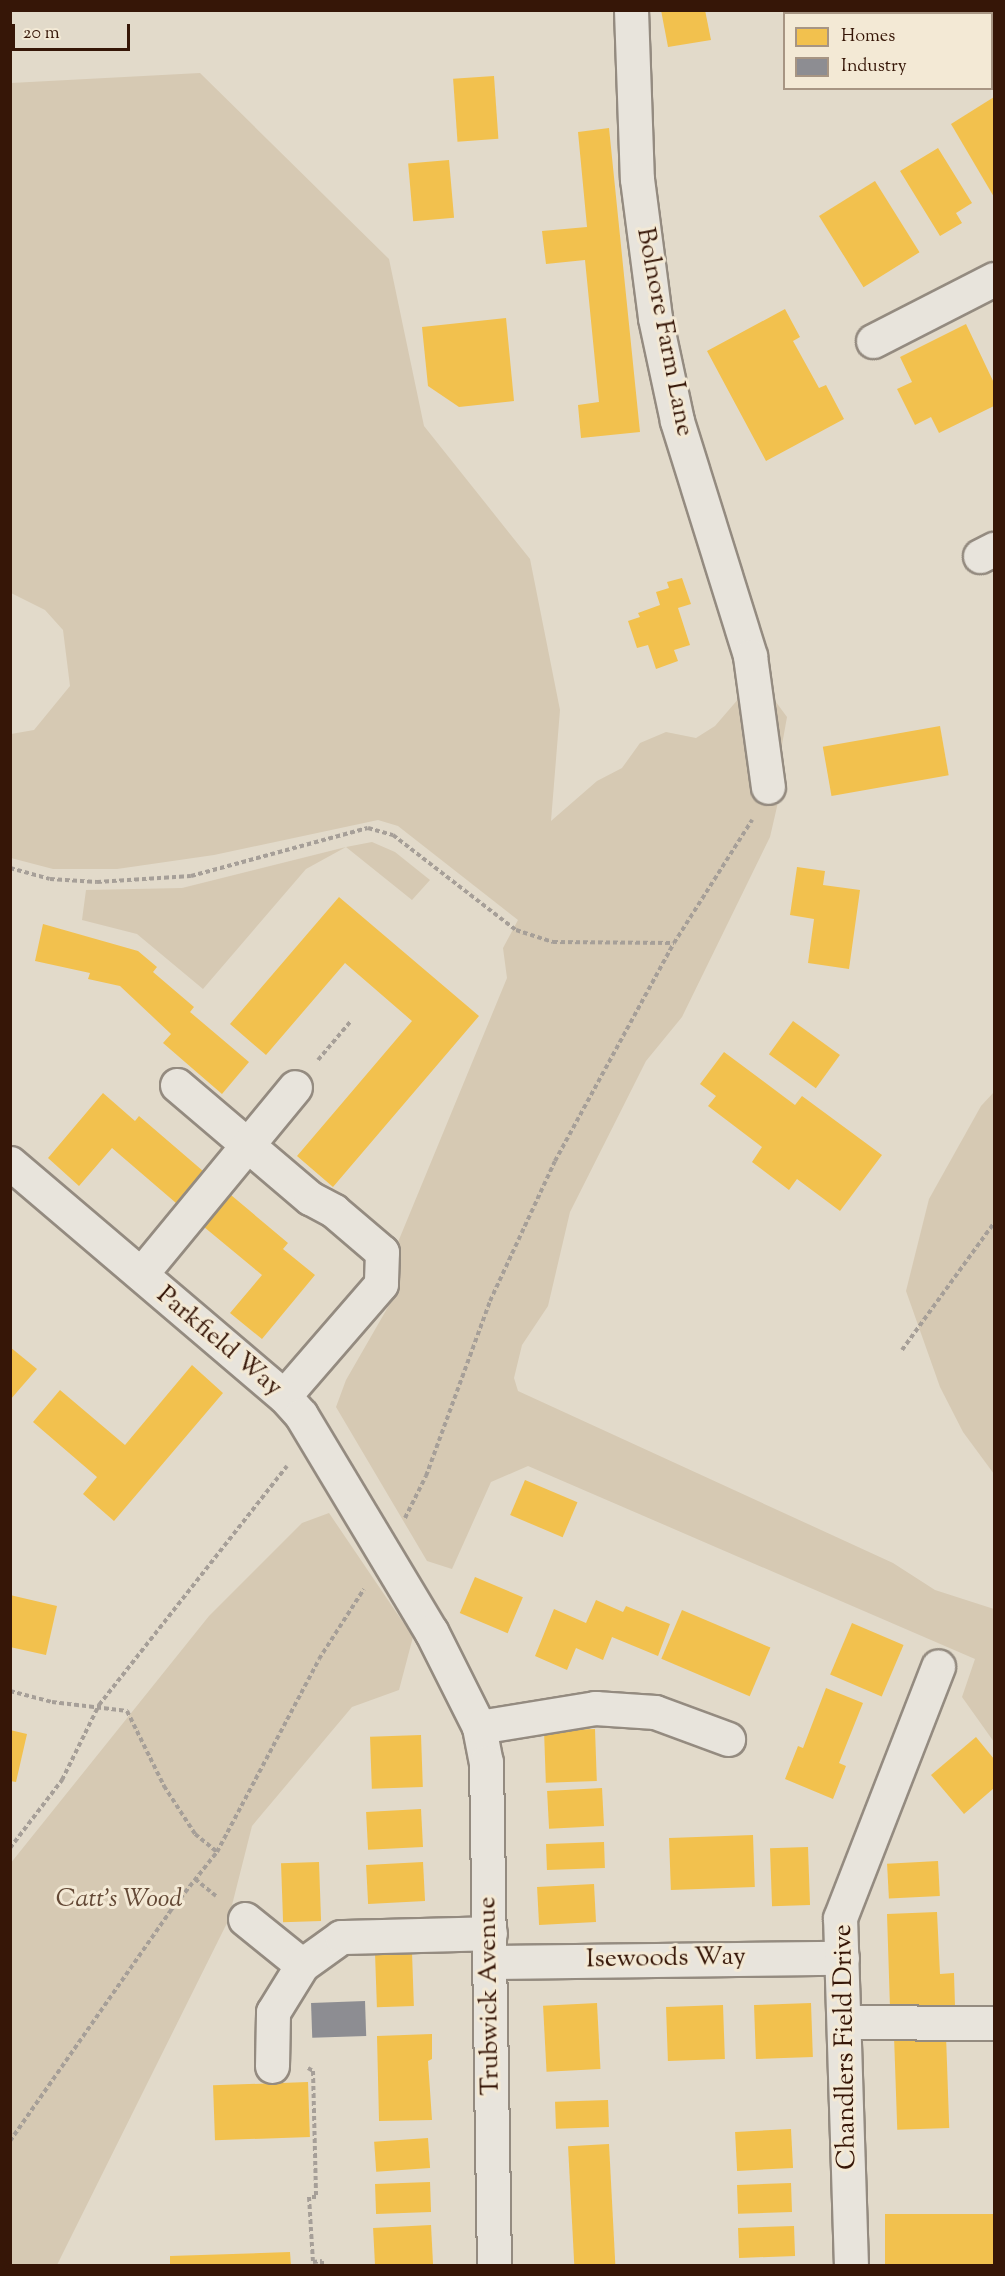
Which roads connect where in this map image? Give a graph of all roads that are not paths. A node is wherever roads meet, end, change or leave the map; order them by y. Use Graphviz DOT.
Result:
graph roads {
  1 [pos="631,10"];
  2 [pos="994,279"];
  3 [pos="873,341"];
  4 [pos="768,787"];
  5 [pos="177,1085"];
  6 [pos="294,1087"];
  7 [pos="247,1144"];
  8 [pos="10,1163"];
  9 [pos="141,1274"];
  10 [pos="284,1396"];
  11 [pos="385,1557"];
  12 [pos="938,1666"];
  13 [pos="479,1727"];
  14 [pos="728,1739"];
  15 [pos="245,1919"];
  16 [pos="490,1947"];
  17 [pos="842,1958"];
  18 [pos="302,1965"];
  19 [pos="844,2022"];
  20 [pos="994,2023"];
  21 [pos="272,2055"];
  22 [pos="494,2265"];
  23 [pos="851,2265"];
  1 -- 4 [label="street, Bolnore Farm Lane"];
  2 -- 3 [label="street"];
  5 -- 7 [label="street"];
  6 -- 7 [label="street"];
  7 -- 9 [label="street"];
  7 -- 10 [label="street"];
  8 -- 9 [label="street, Parkfield Way"];
  9 -- 10 [label="street, Parkfield Way"];
  10 -- 11 [label="street, Parkfield Way"];
  11 -- 13 [label="street, Trubwick Avenue"];
  12 -- 17 [label="street, Chandlers Field Drive"];
  13 -- 14 [label="street"];
  13 -- 16 [label="street, Trubwick Avenue"];
  15 -- 18 [label="street"];
  16 -- 17 [label="street, Isewoods Way"];
  16 -- 18 [label="street, Isewoods Way"];
  16 -- 22 [label="street, Trubwick Avenue"];
  17 -- 19 [label="street, Chandlers Field Drive"];
  18 -- 21 [label="street"];
  19 -- 20 [label="street"];
  19 -- 23 [label="street, Chandlers Field Drive"];
}
